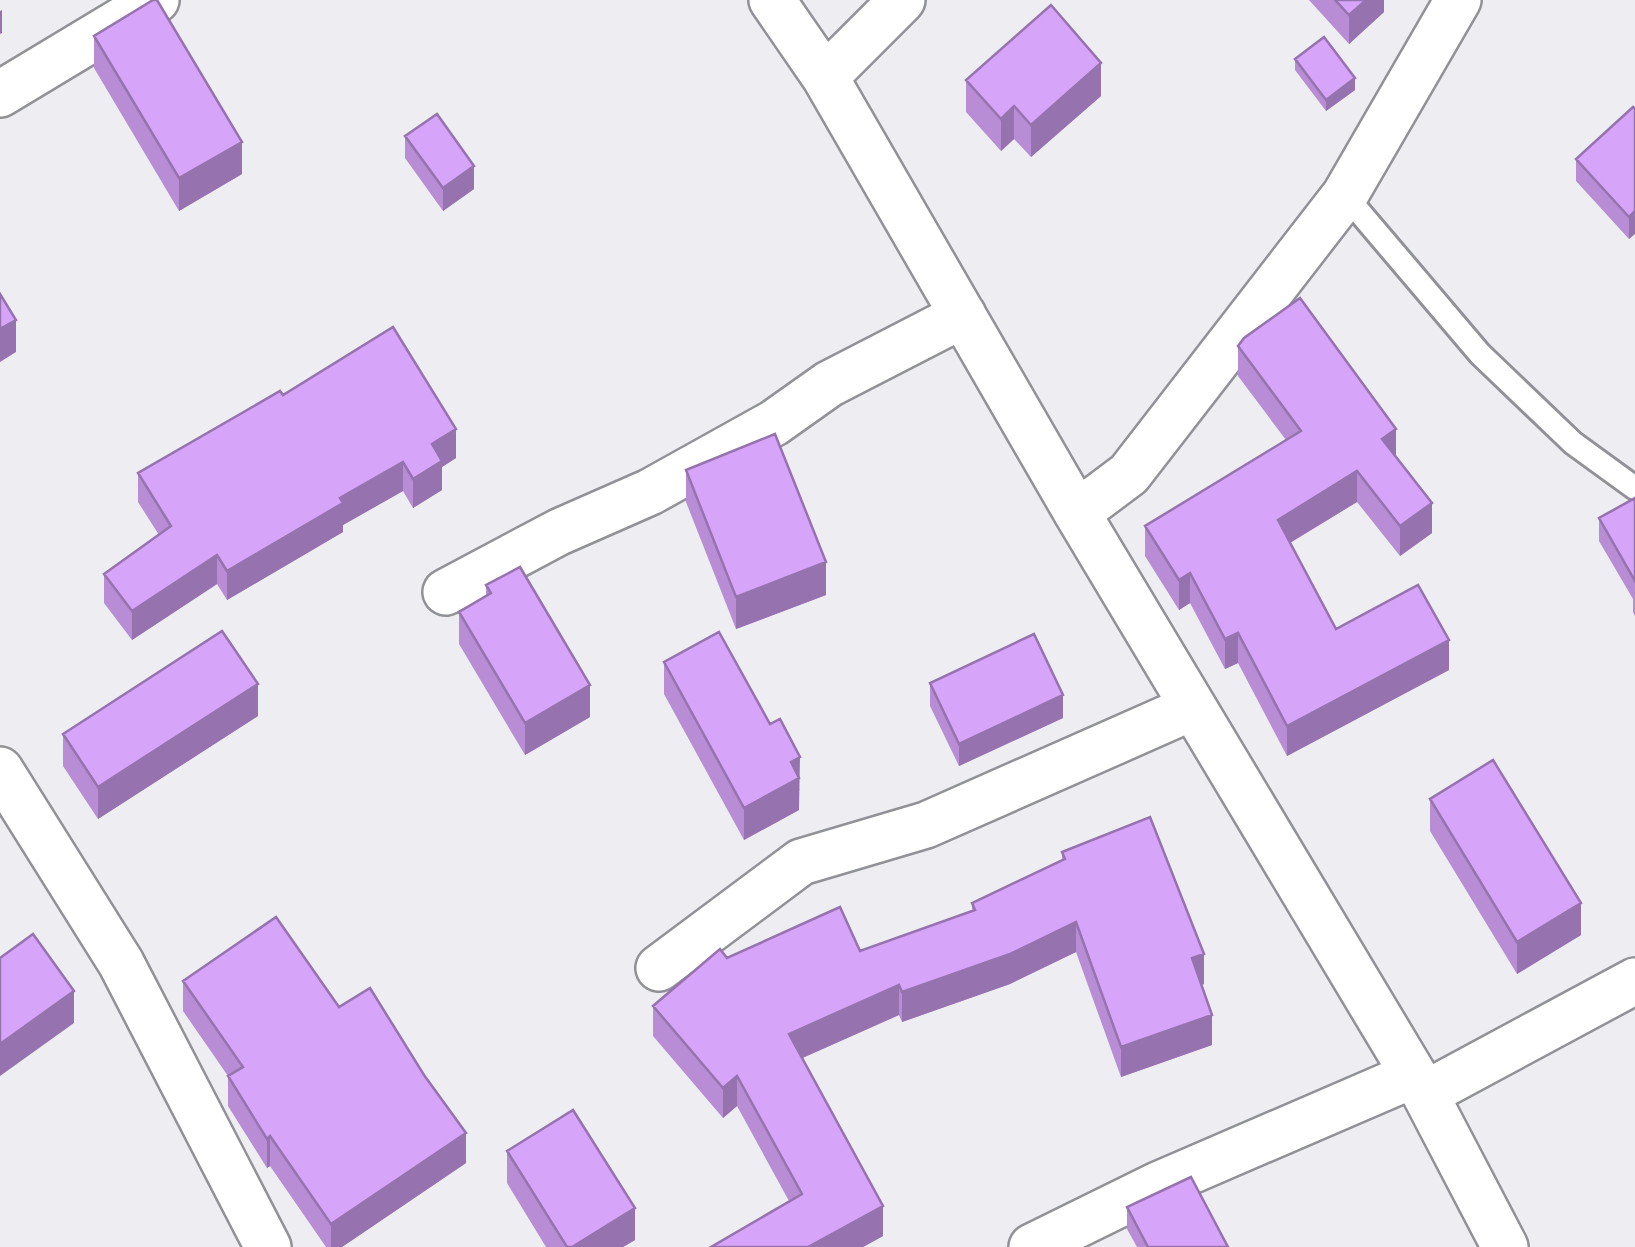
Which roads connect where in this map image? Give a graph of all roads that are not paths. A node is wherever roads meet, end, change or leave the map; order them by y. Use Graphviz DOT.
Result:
graph roads {
  1 [pos="156,0"];
  2 [pos="772,0"];
  3 [pos="902,0"];
  4 [pos="1458,0"];
  5 [pos="825,77"];
  6 [pos="0,94"];
  7 [pos="1345,194"];
  8 [pos="963,316"];
  9 [pos="1635,488"];
  10 [pos="1078,513"];
  11 [pos="446,592"];
  12 [pos="1194,707"];
  13 [pos="0,770"];
  14 [pos="659,968"];
  15 [pos="1635,981"];
  16 [pos="1419,1085"];
  17 [pos="268,1247"];
  18 [pos="1032,1247"];
  19 [pos="1505,1247"];
  1 -- 6 [label="street"];
  2 -- 5 [label="street"];
  3 -- 5 [label="street"];
  4 -- 7 [label="street"];
  5 -- 8 [label="street"];
  7 -- 9 [label="lane"];
  7 -- 10 [label="street"];
  8 -- 10 [label="street"];
  8 -- 11 [label="street"];
  10 -- 12 [label="street"];
  12 -- 14 [label="street"];
  12 -- 16 [label="street"];
  13 -- 17 [label="street"];
  15 -- 16 [label="street"];
  16 -- 18 [label="street"];
  16 -- 19 [label="street"];
}
